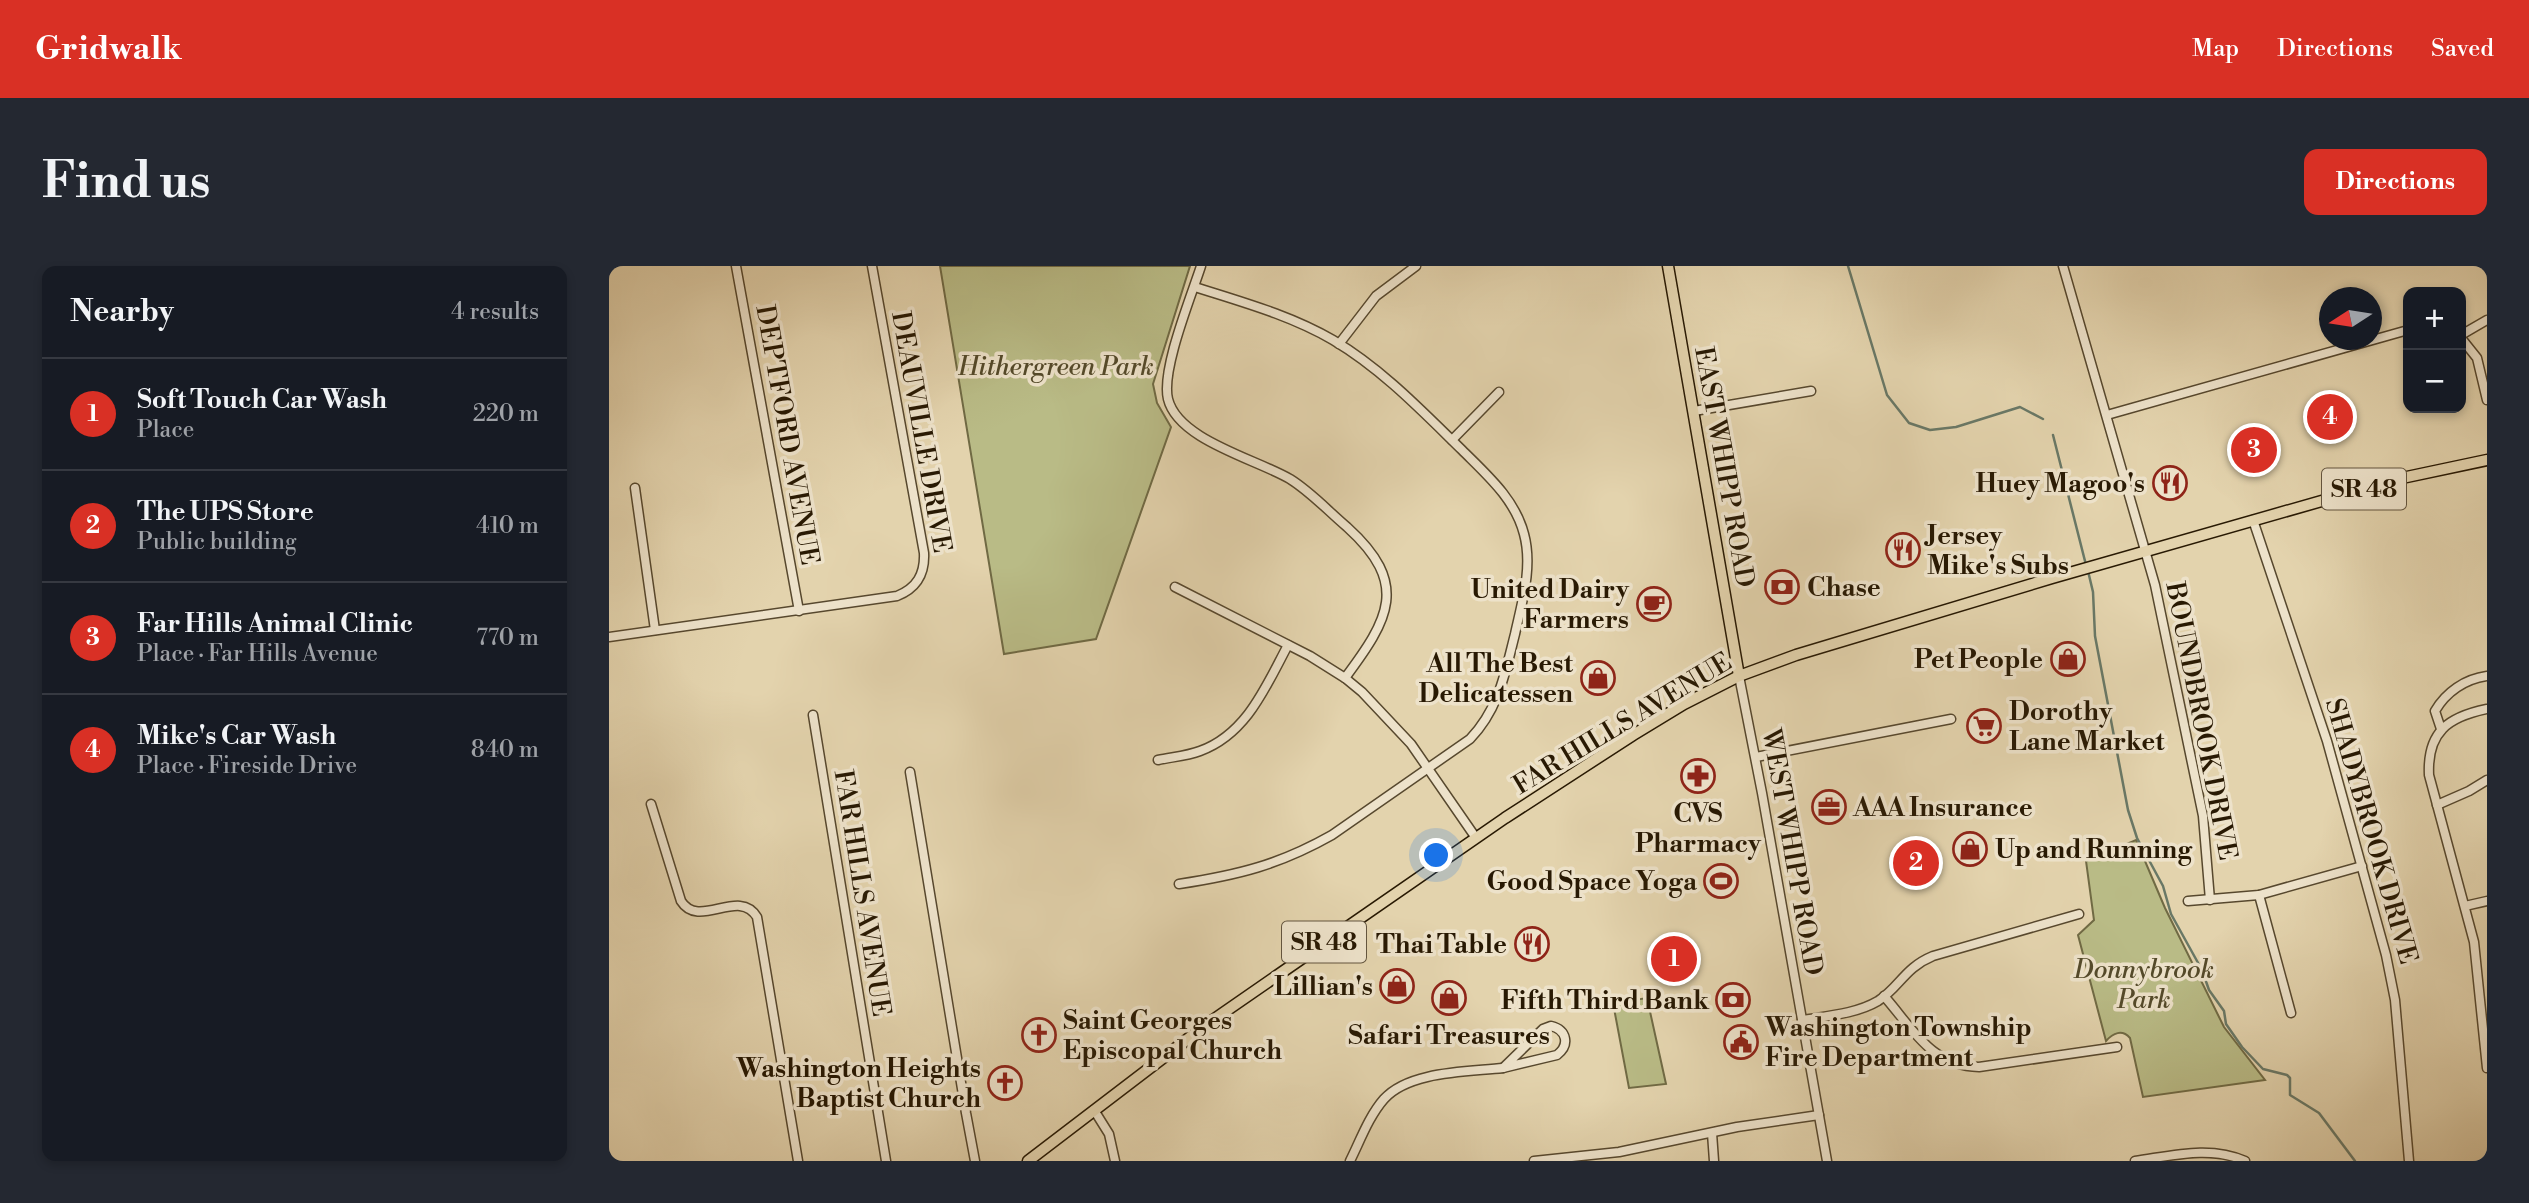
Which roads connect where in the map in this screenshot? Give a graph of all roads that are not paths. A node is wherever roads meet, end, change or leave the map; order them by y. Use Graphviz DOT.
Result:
graph roads {
  1 [pos="736,266"];
  2 [pos="872,266"];
  3 [pos="1201,266"];
  4 [pos="1416,266"];
  5 [pos="1670,266"];
  6 [pos="2063,266"];
  7 [pos="1195,286"];
  8 [pos="2487,320"];
  9 [pos="2403,331"];
  10 [pos="2466,334"];
  11 [pos="1339,344"];
  12 [pos="2466,344"];
  13 [pos="1811,391"];
  14 [pos="1499,392"];
  15 [pos="2487,400"];
  16 [pos="1694,411"];
  17 [pos="2108,415"];
  18 [pos="1452,440"];
  19 [pos="2487,460"];
  20 [pos="635,488"];
  21 [pos="2253,520"];
  22 [pos="2146,552"];
  23 [pos="1175,587"];
  24 [pos="799,611"];
  25 [pos="655,631"];
  26 [pos="609,637"];
  27 [pos="1288,645"];
  28 [pos="1739,676"];
  29 [pos="2487,676"];
  30 [pos="1345,678"];
  31 [pos="2487,709"];
  32 [pos="813,715"];
  33 [pos="1951,719"];
  34 [pos="2441,729"];
  35 [pos="1756,757"];
  36 [pos="1158,760"];
  37 [pos="1428,769"];
  38 [pos="910,772"];
  39 [pos="2487,780"];
  40 [pos="651,804"];
  41 [pos="2437,805"];
  42 [pos="1476,838"];
  43 [pos="2362,866"];
  44 [pos="1179,884"];
  45 [pos="2259,895"];
  46 [pos="2210,900"];
  47 [pos="2188,901"];
  48 [pos="2487,901"];
  49 [pos="2465,906"];
  50 [pos="2080,914"];
  51 [pos="2484,995"];
  52 [pos="1884,996"];
  53 [pos="2291,1013"];
  54 [pos="1802,1020"];
  55 [pos="2117,1047"];
  56 [pos="1503,1068"];
  57 [pos="2487,1068"];
  58 [pos="1094,1110"];
  59 [pos="1819,1115"];
  60 [pos="1712,1133"];
  61 [pos="1606,1158"];
  62 [pos="798,1161"];
  63 [pos="885,1161"];
  64 [pos="975,1161"];
  65 [pos="1028,1161"];
  66 [pos="1115,1161"];
  67 [pos="1350,1161"];
  68 [pos="1534,1161"];
  69 [pos="1714,1161"];
  70 [pos="1827,1161"];
  71 [pos="2135,1161"];
  72 [pos="2245,1161"];
  73 [pos="2409,1161"];
  1 -- 24 [label="street, DEPTFORD AVENUE"];
  2 -- 24 [label="street, DEAUVILLE DRIVE"];
  3 -- 7 [label="street"];
  4 -- 11 [label="street"];
  5 -- 16 [label="main road, EAST WHIPP ROAD"];
  6 -- 17 [label="street, BOUNDBROOK DRIVE"];
  7 -- 11 [label="street"];
  7 -- 30 [label="street"];
  8 -- 10 [label="street"];
  9 -- 17 [label="street"];
  11 -- 18 [label="street"];
  12 -- 15 [label="street"];
  13 -- 16 [label="street"];
  14 -- 18 [label="street"];
  16 -- 28 [label="main road, EAST WHIPP ROAD"];
  17 -- 22 [label="street, BOUNDBROOK DRIVE"];
  18 -- 37 [label="street"];
  19 -- 21 [label="main road, FAR HILLS AVENUE / SR 48"];
  20 -- 25 [label="street"];
  21 -- 22 [label="main road, FAR HILLS AVENUE / SR 48"];
  21 -- 43 [label="street, SHADYBROOK DRIVE"];
  22 -- 28 [label="main road, FAR HILLS AVENUE / SR 48"];
  22 -- 46 [label="street, BOUNDBROOK DRIVE"];
  23 -- 27 [label="street"];
  24 -- 25 [label="street, DEAUVILLE DRIVE"];
  25 -- 26 [label="street, DEAUVILLE DRIVE"];
  27 -- 30 [label="street"];
  27 -- 36 [label="street"];
  28 -- 35 [label="street, WEST WHIPP ROAD"];
  28 -- 42 [label="main road, FAR HILLS AVENUE / SR 48"];
  29 -- 34 [label="street"];
  30 -- 37 [label="street"];
  31 -- 34 [label="street"];
  32 -- 63 [label="street, FAR HILLS AVENUE"];
  33 -- 35 [label="street"];
  34 -- 41 [label="street"];
  35 -- 54 [label="street, WEST WHIPP ROAD"];
  37 -- 42 [label="street"];
  37 -- 44 [label="street"];
  38 -- 64 [label="street"];
  39 -- 41 [label="street"];
  40 -- 62 [label="street"];
  41 -- 49 [label="street"];
  42 -- 58 [label="main road, FAR HILLS AVENUE / SR 48"];
  43 -- 45 [label="street"];
  43 -- 73 [label="street, SHADYBROOK DRIVE"];
  45 -- 46 [label="street"];
  45 -- 53 [label="street"];
  46 -- 47 [label="street"];
  48 -- 49 [label="street"];
  49 -- 51 [label="street"];
  50 -- 52 [label="street"];
  51 -- 57 [label="street"];
  52 -- 54 [label="street"];
  52 -- 55 [label="street"];
  54 -- 59 [label="street, WEST WHIPP ROAD"];
  56 -- 56 [label="street"];
  56 -- 67 [label="street"];
  58 -- 65 [label="main road, FAR HILLS AVENUE / SR 48"];
  58 -- 66 [label="street"];
  59 -- 60 [label="street"];
  59 -- 70 [label="street, WEST WHIPP ROAD"];
  60 -- 61 [label="street"];
  60 -- 69 [label="street"];
  61 -- 68 [label="street"];
  71 -- 72 [label="street"];
}
